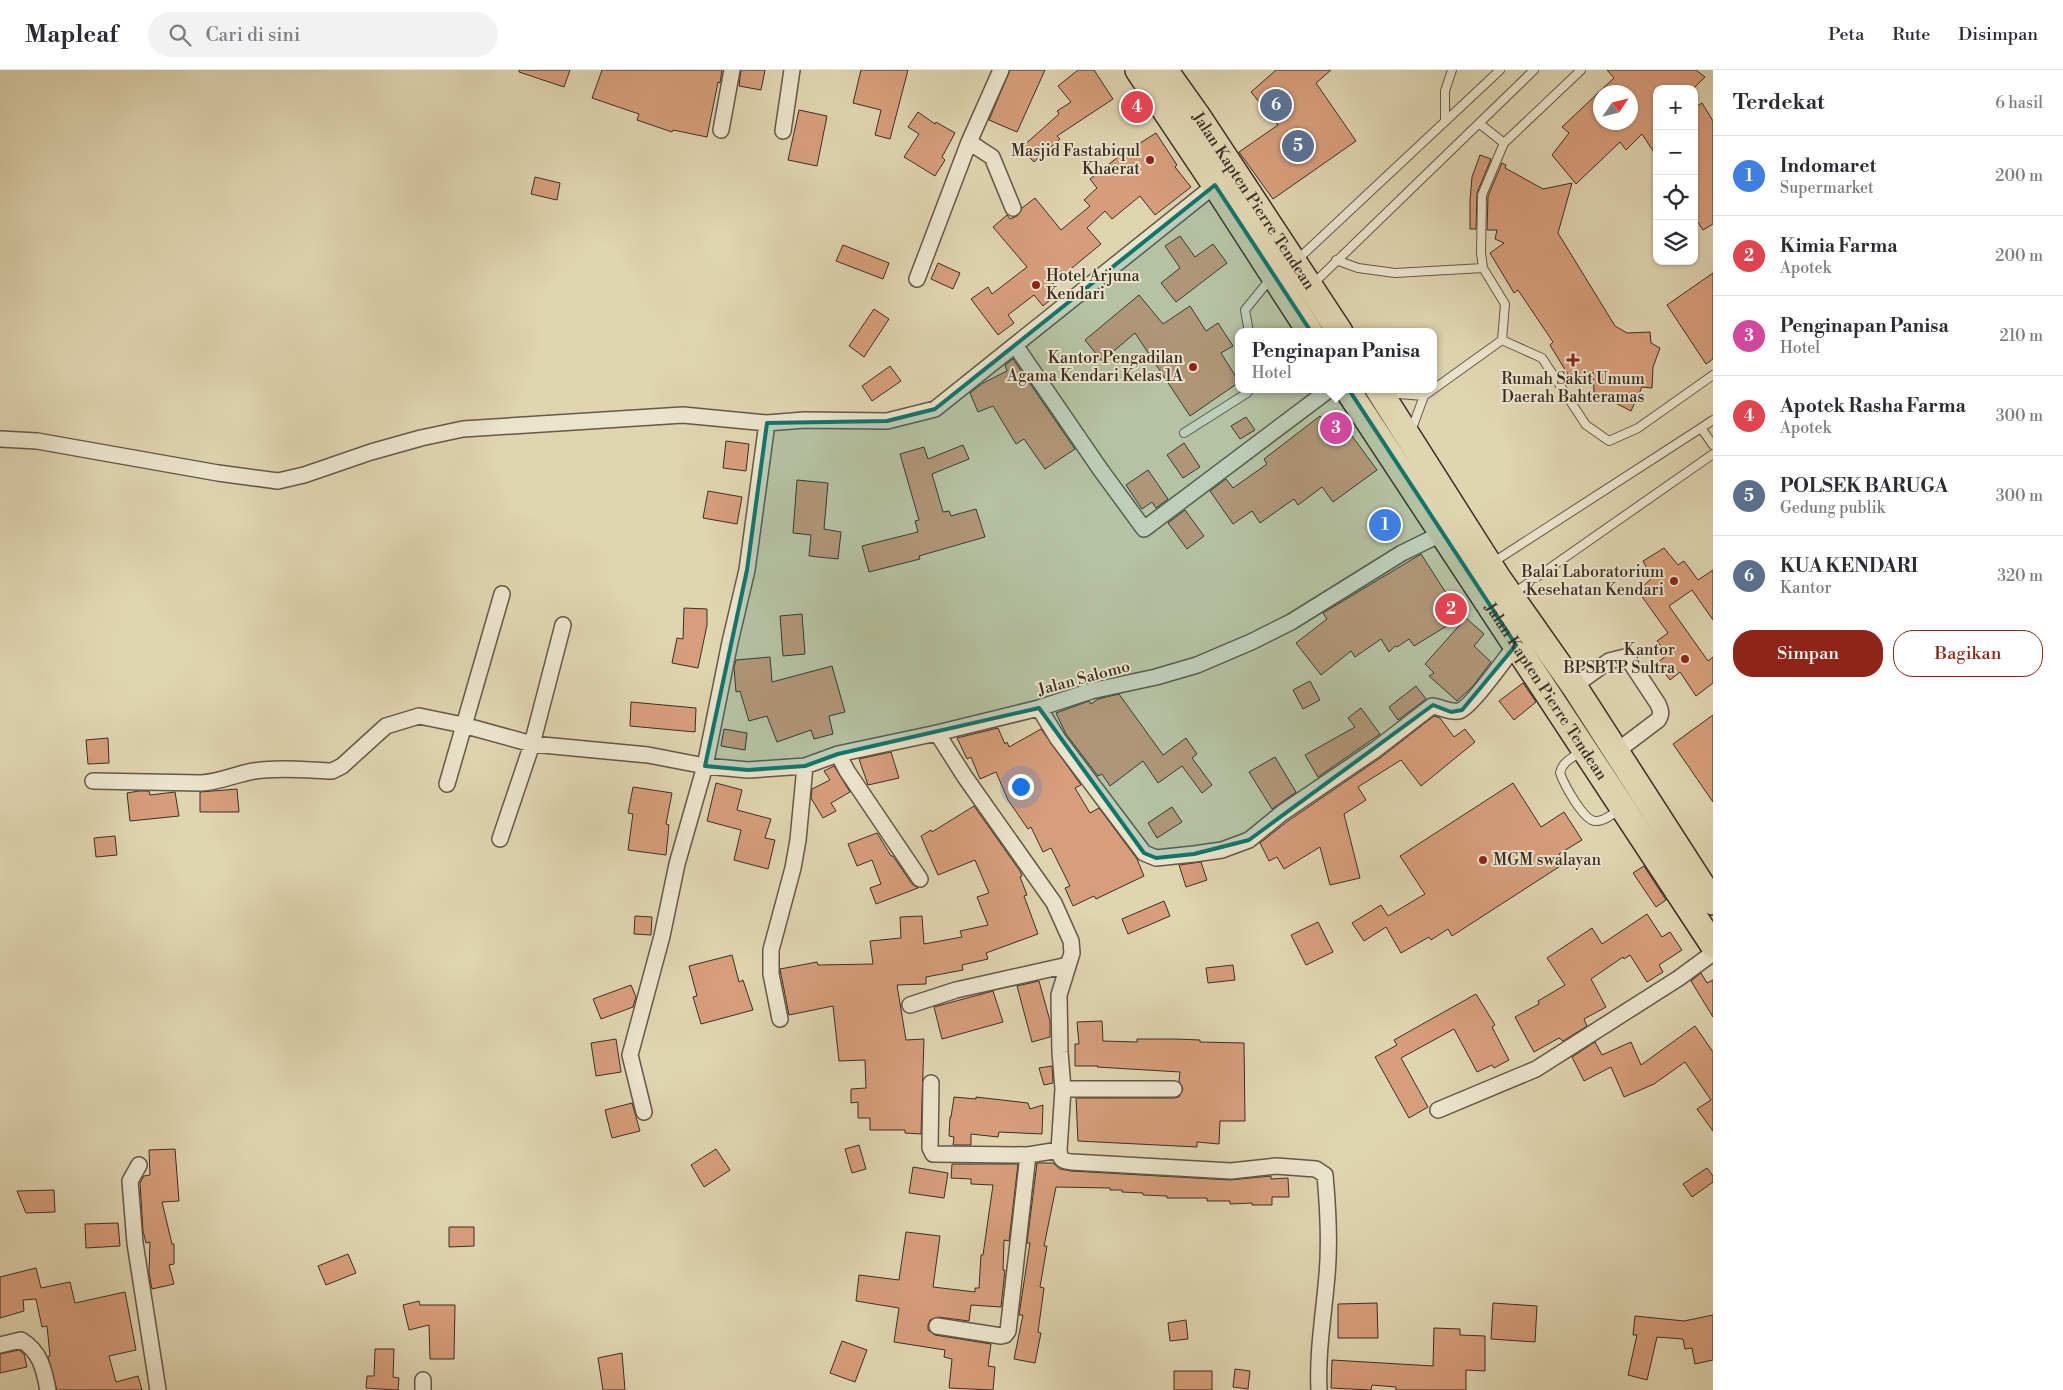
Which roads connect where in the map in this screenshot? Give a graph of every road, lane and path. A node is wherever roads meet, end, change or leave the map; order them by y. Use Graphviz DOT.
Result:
graph roads {
  1 [pos="732,70"];
  2 [pos="792,70"];
  3 [pos="1001,70"];
  4 [pos="1138,70"];
  5 [pos="1165,70"];
  6 [pos="1452,70"];
  7 [pos="1500,70"];
  8 [pos="1534,70"];
  9 [pos="1581,70"];
  10 [pos="1445,121"];
  11 [pos="1480,124"];
  12 [pos="721,130"];
  13 [pos="782,131"];
  14 [pos="970,142"];
  15 [pos="1504,144"];
  16 [pos="1216,185"];
  17 [pos="1013,208"];
  18 [pos="1336,260"];
  19 [pos="1483,268"];
  20 [pos="1303,274"];
  21 [pos="917,279"];
  22 [pos="1279,283"];
  23 [pos="1248,328"];
  24 [pos="1307,328"];
  25 [pos="1337,328"];
  26 [pos="1502,340"];
  27 [pos="1015,345"];
  28 [pos="1713,375"];
  29 [pos="1437,387"];
  30 [pos="1247,393"];
  31 [pos="1325,393"];
  32 [pos="1350,393"];
  33 [pos="1380,393"];
  34 [pos="1397,393"];
  35 [pos="1428,393"];
  36 [pos="1424,396"];
  37 [pos="1713,420"];
  38 [pos="767,423"];
  39 [pos="1701,428"];
  40 [pos="1184,433"];
  41 [pos="1409,438"];
  42 [pos="0,439"];
  43 [pos="1713,445"];
  44 [pos="1713,454"];
  45 [pos="1443,533"];
  46 [pos="1495,582"];
  47 [pos="502,594"];
  48 [pos="563,625"];
  49 [pos="1516,645"];
  50 [pos="1574,686"];
  51 [pos="1039,708"];
  52 [pos="463,725"];
  53 [pos="937,734"];
  54 [pos="532,744"];
  55 [pos="1585,749"];
  56 [pos="1617,751"];
  57 [pos="838,754"];
  58 [pos="705,766"];
  59 [pos="806,766"];
  60 [pos="93,781"];
  61 [pos="447,784"];
  62 [pos="1624,807"];
  63 [pos="500,839"];
  64 [pos="920,879"];
  65 [pos="1713,902"];
  66 [pos="1713,945"];
  67 [pos="1713,953"];
  68 [pos="1068,965"];
  69 [pos="910,1005"];
  70 [pos="780,1019"];
  71 [pos="931,1083"];
  72 [pos="1064,1089"];
  73 [pos="1174,1089"];
  74 [pos="1438,1110"];
  75 [pos="644,1112"];
  76 [pos="1059,1150"];
  77 [pos="1028,1155"];
  78 [pos="139,1165"];
  79 [pos="937,1326"];
  80 [pos="0,1345"];
  81 [pos="48,1390"];
  82 [pos="158,1390"];
  83 [pos="1319,1390"];
  1 -- 12 [label="street"];
  2 -- 13 [label="street"];
  3 -- 14 [label="street"];
  4 -- 16 [label="highway, Jalan Kapten Pierre Tendean"];
  5 -- 20 [label="highway, Jalan Kapten Pierre Tendean"];
  6 -- 10 [label="lane"];
  7 -- 10 [label="lane"];
  8 -- 11 [label="lane"];
  9 -- 15 [label="lane"];
  10 -- 20 [label="lane"];
  11 -- 15 [label="lane"];
  11 -- 18 [label="lane"];
  14 -- 17 [label="street"];
  14 -- 21 [label="street"];
  15 -- 19 [label="lane"];
  16 -- 22 [label="highway, Jalan Kapten Pierre Tendean"];
  16 -- 27 [label="street"];
  18 -- 19 [label="lane"];
  18 -- 20 [label="lane"];
  19 -- 26 [label="lane"];
  20 -- 22 [label="highway"];
  20 -- 25 [label="highway, Jalan Kapten Pierre Tendean"];
  22 -- 23 [label="lane"];
  22 -- 24 [label="highway, Jalan Kapten Pierre Tendean"];
  26 -- 28 [label="lane"];
  26 -- 29 [label="lane"];
  27 -- 31 [label="street"];
  27 -- 38 [label="street"];
  30 -- 40 [label="lane"];
  32 -- 45 [label="highway, Jalan Kapten Pierre Tendean"];
  33 -- 41 [label="highway, Jalan Kapten Pierre Tendean"];
  34 -- 36 [label="lane"];
  35 -- 36 [label="lane"];
  36 -- 41 [label="lane"];
  37 -- 39 [label="lane"];
  38 -- 42 [label="street"];
  38 -- 58 [label="street"];
  39 -- 43 [label="lane"];
  39 -- 46 [label="lane"];
  41 -- 46 [label="highway, Jalan Kapten Pierre Tendean"];
  44 -- 46 [label="lane"];
  45 -- 46 [label="highway, Jalan Kapten Pierre Tendean"];
  45 -- 51 [label="street, Jalan Salomo"];
  46 -- 49 [label="highway, Jalan Kapten Pierre Tendean"];
  46 -- 50 [label="highway, Jalan Kapten Pierre Tendean"];
  47 -- 52 [label="street"];
  48 -- 54 [label="street"];
  49 -- 51 [label="street"];
  49 -- 55 [label="highway, Jalan Kapten Pierre Tendean"];
  50 -- 56 [label="highway, Jalan Kapten Pierre Tendean"];
  50 -- 56 [label="street"];
  51 -- 53 [label="street, Jalan Salomo"];
  52 -- 54 [label="street, Jalan Salomo"];
  52 -- 60 [label="street, Jalan Salomo"];
  52 -- 61 [label="street"];
  53 -- 57 [label="street, Jalan Salomo"];
  53 -- 68 [label="street"];
  54 -- 58 [label="street, Jalan Salomo"];
  54 -- 63 [label="street"];
  55 -- 62 [label="highway, Jalan Kapten Pierre Tendean"];
  55 -- 62 [label="lane"];
  56 -- 65 [label="highway, Jalan Kapten Pierre Tendean"];
  57 -- 59 [label="street, Jalan Salomo"];
  57 -- 64 [label="street"];
  58 -- 59 [label="street, Jalan Salomo"];
  58 -- 75 [label="street"];
  59 -- 70 [label="street"];
  62 -- 66 [label="highway, Jalan Kapten Pierre Tendean"];
  67 -- 74 [label="street"];
  68 -- 69 [label="street"];
  68 -- 72 [label="street"];
  71 -- 77 [label="street"];
  72 -- 73 [label="street"];
  72 -- 76 [label="street"];
  76 -- 77 [label="street"];
  76 -- 83 [label="street"];
  77 -- 79 [label="street"];
  78 -- 82 [label="street"];
  80 -- 81 [label="street"];
}
